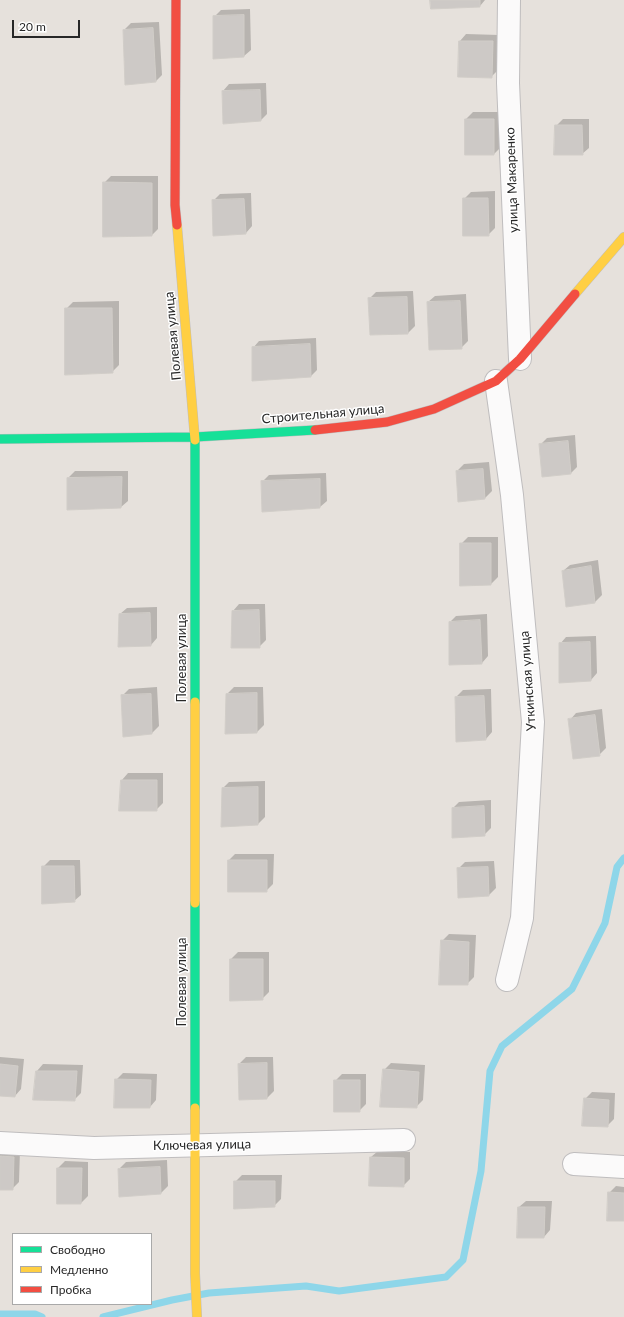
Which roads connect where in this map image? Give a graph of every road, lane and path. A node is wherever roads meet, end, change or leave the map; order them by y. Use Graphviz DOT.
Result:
graph roads {
  1 [pos="176,0"];
  2 [pos="509,0"];
  3 [pos="624,237"];
  4 [pos="520,359"];
  5 [pos="496,381"];
  6 [pos="195,437"];
  7 [pos="0,439"];
  8 [pos="507,980"];
  9 [pos="404,1140"];
  10 [pos="0,1142"];
  11 [pos="195,1144"];
  12 [pos="574,1164"];
  13 [pos="624,1167"];
  14 [pos="197,1317"];
  1 -- 6 [label="street, Полевая улица"];
  2 -- 4 [label="street, улица Макаренко"];
  3 -- 4 [label="street, Строительная улица"];
  4 -- 5 [label="street, Строительная улица"];
  5 -- 6 [label="street, Строительная улица"];
  5 -- 8 [label="street, Уткинская улица"];
  6 -- 7 [label="street, Строительная улица"];
  6 -- 11 [label="street, Полевая улица"];
  9 -- 11 [label="street, Ключевая улица"];
  10 -- 11 [label="street, Ключевая улица"];
  11 -- 14 [label="street, Полевая улица"];
  12 -- 13 [label="street"];
}
